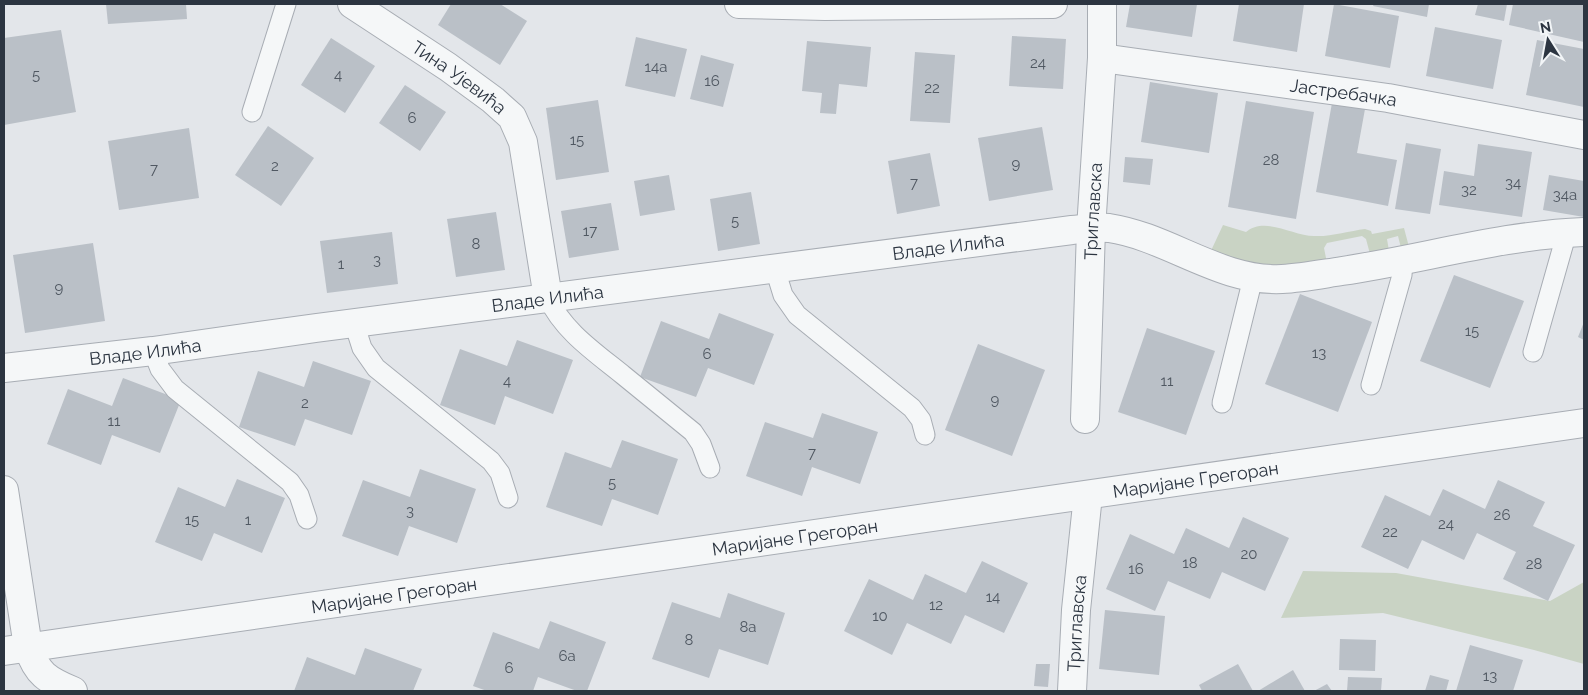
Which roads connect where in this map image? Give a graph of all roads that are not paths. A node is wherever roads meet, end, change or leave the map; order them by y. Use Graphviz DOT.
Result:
graph roads {
  1 [pos="286,4"];
  2 [pos="352,4"];
  3 [pos="739,4"];
  4 [pos="1053,4"];
  5 [pos="1102,4"];
  6 [pos="1102,58"];
  7 [pos="252,112"];
  8 [pos="1584,135"];
  9 [pos="1091,229"];
  10 [pos="1576,232"];
  11 [pos="1403,261"];
  12 [pos="775,270"];
  13 [pos="1253,278"];
  14 [pos="548,298"];
  15 [pos="354,323"];
  16 [pos="153,351"];
  17 [pos="1533,352"];
  18 [pos="4,368"];
  19 [pos="1371,385"];
  20 [pos="1222,404"];
  21 [pos="1085,419"];
  22 [pos="1584,423"];
  23 [pos="925,435"];
  24 [pos="710,468"];
  25 [pos="4,490"];
  26 [pos="1088,495"];
  27 [pos="508,498"];
  28 [pos="307,519"];
  29 [pos="16,649"];
  30 [pos="73,691"];
  31 [pos="1072,691"];
  1 -- 7 [label="lane"];
  2 -- 14 [label="street, Тина Ујевића"];
  3 -- 4 [label="street"];
  5 -- 6 [label="street, Триглавска"];
  6 -- 8 [label="street, Јастребачка"];
  6 -- 9 [label="street, Триглавска"];
  9 -- 12 [label="street, Владе Илића"];
  9 -- 13 [label="street, Владе Илића"];
  9 -- 21 [label="street, Триглавска"];
  10 -- 11 [label="street, Владе Илића"];
  10 -- 17 [label="lane"];
  11 -- 13 [label="street, Владе Илића"];
  11 -- 19 [label="lane"];
  12 -- 14 [label="street, Владе Илића"];
  12 -- 23 [label="lane"];
  13 -- 20 [label="lane"];
  14 -- 15 [label="street, Владе Илића"];
  14 -- 24 [label="lane"];
  15 -- 16 [label="street, Владе Илића"];
  15 -- 27 [label="lane"];
  16 -- 18 [label="street, Владе Илића"];
  16 -- 28 [label="lane"];
  22 -- 26 [label="street, Маријане Грегоран"];
  25 -- 29 [label="street"];
  26 -- 29 [label="street, Маријане Грегоран"];
  26 -- 31 [label="street, Триглавска"];
  29 -- 30 [label="street"];
}
